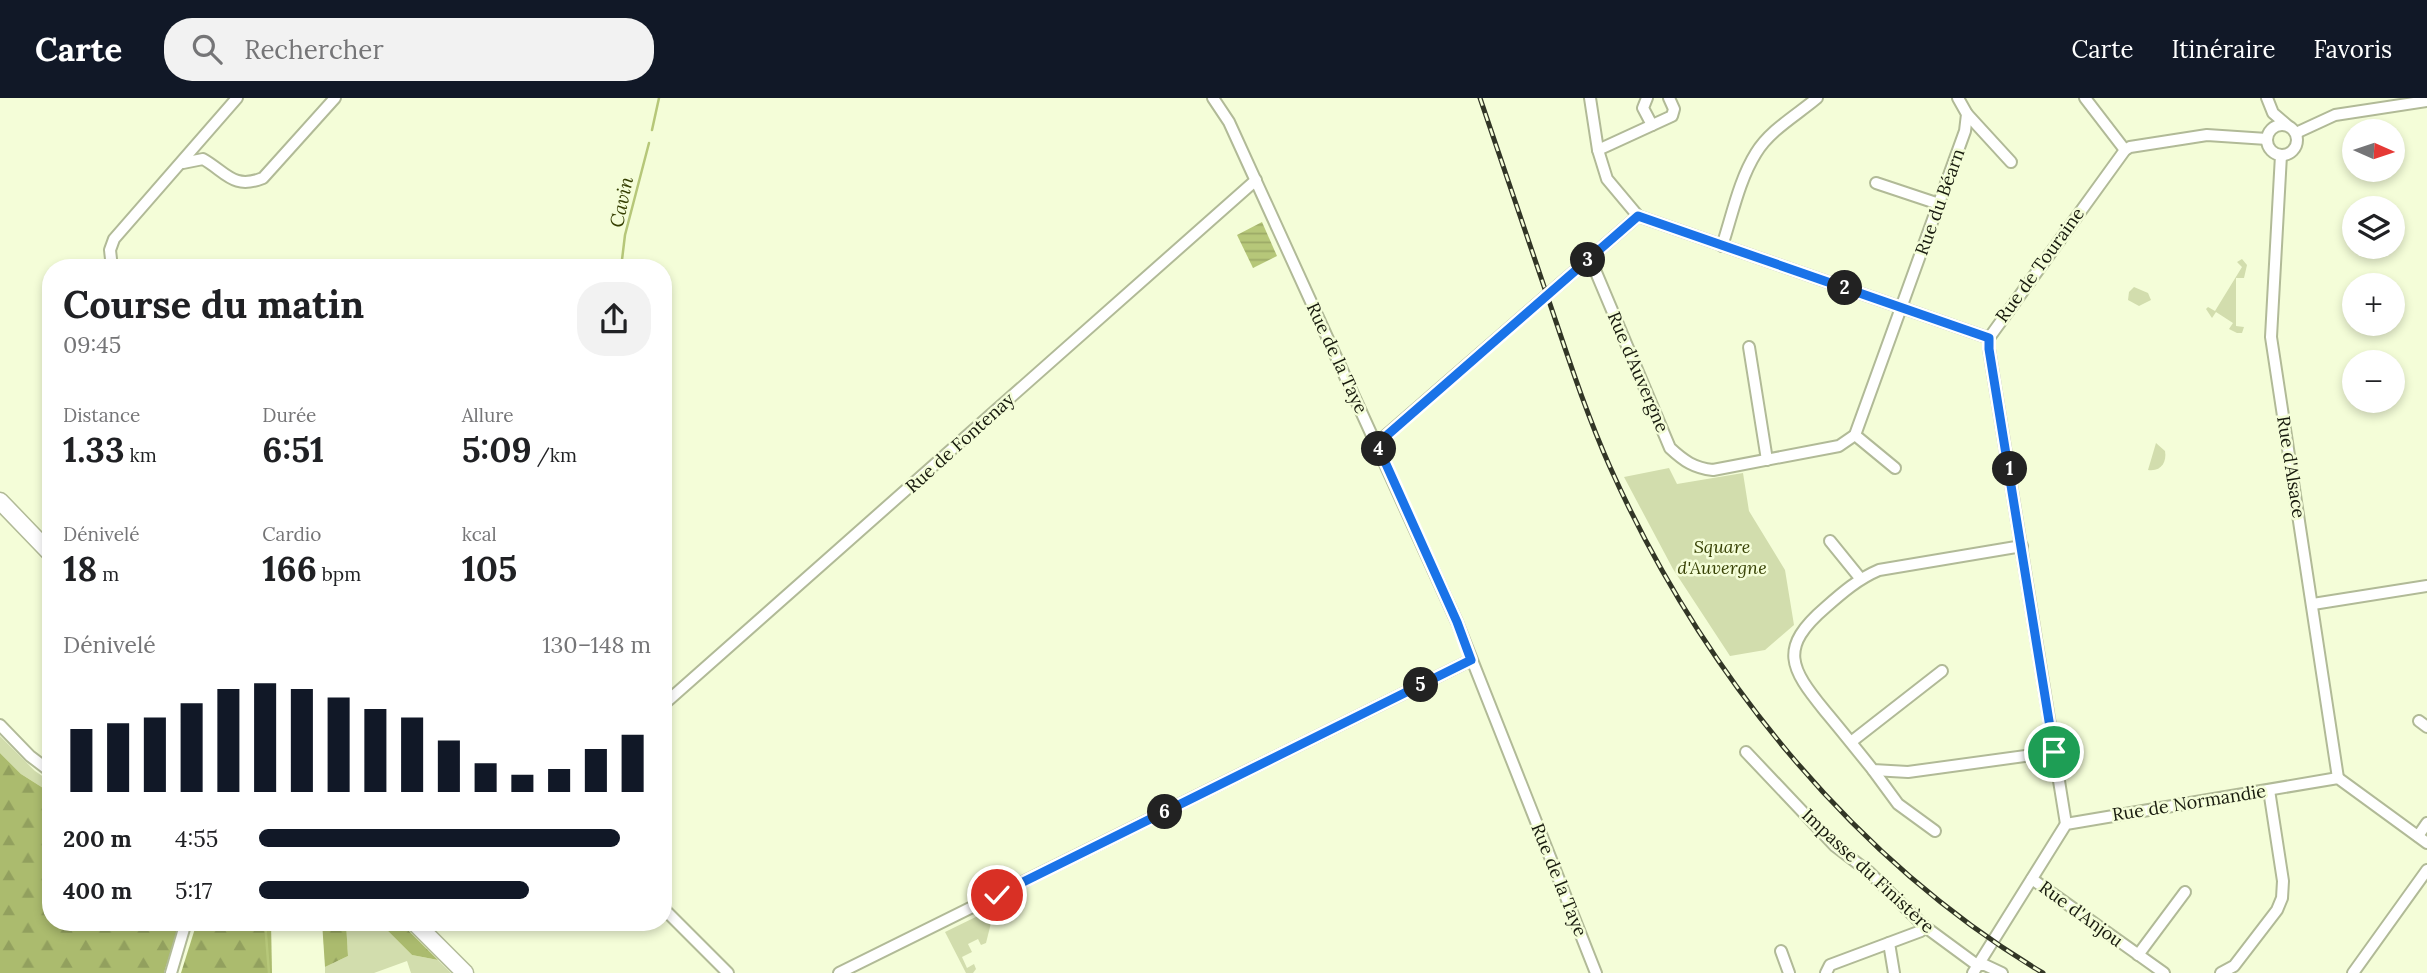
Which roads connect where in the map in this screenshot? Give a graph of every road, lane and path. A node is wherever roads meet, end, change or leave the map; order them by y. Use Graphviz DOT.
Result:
graph roads {
  1 [pos="237,98"];
  2 [pos="335,98"];
  3 [pos="1213,98"];
  4 [pos="1590,98"];
  5 [pos="1647,98"];
  6 [pos="1669,98"];
  7 [pos="1817,98"];
  8 [pos="1958,98"];
  9 [pos="2085,98"];
  10 [pos="2267,98"];
  11 [pos="2427,101"];
  12 [pos="2273,113"];
  13 [pos="1967,114"];
  14 [pos="1652,125"];
  15 [pos="2291,129"];
  16 [pos="2268,135"];
  17 [pos="204,136"];
  18 [pos="1598,150"];
  19 [pos="2125,150"];
  20 [pos="2281,155"];
  21 [pos="207,161"];
  22 [pos="2011,162"];
  23 [pos="183,163"];
  24 [pos="1256,180"];
  25 [pos="1876,183"];
  26 [pos="1939,204"];
  27 [pos="1638,216"];
  28 [pos="1722,246"];
  29 [pos="1590,258"];
  30 [pos="111,259"];
  31 [pos="1903,307"];
  32 [pos="1989,338"];
  33 [pos="1749,347"];
  34 [pos="1855,435"];
  35 [pos="1377,444"];
  36 [pos="1767,460"];
  37 [pos="1895,468"];
  38 [pos="0,501"];
  39 [pos="1830,541"];
  40 [pos="42,545"];
  41 [pos="2022,546"];
  42 [pos="1860,578"];
  43 [pos="2427,586"];
  44 [pos="2313,604"];
  45 [pos="1471,660"];
  46 [pos="1942,671"];
  47 [pos="672,697"];
  48 [pos="0,725"];
  49 [pos="1851,742"];
  50 [pos="1746,752"];
  51 [pos="2054,752"];
  52 [pos="42,765"];
  53 [pos="1873,770"];
  54 [pos="2339,778"];
  55 [pos="2269,790"];
  56 [pos="2427,823"];
  57 [pos="2066,824"];
  58 [pos="1935,831"];
  59 [pos="2422,839"];
  60 [pos="2427,870"];
  61 [pos="2032,878"];
  62 [pos="2185,892"];
  63 [pos="672,917"];
  64 [pos="1924,926"];
  65 [pos="183,931"];
  66 [pos="423,931"];
  67 [pos="1889,943"];
  68 [pos="1782,951"];
  69 [pos="2138,955"];
  70 [pos="1975,969"];
  71 [pos="171,973"];
  72 [pos="465,973"];
  73 [pos="728,973"];
  74 [pos="839,973"];
  75 [pos="1596,973"];
  76 [pos="1789,973"];
  77 [pos="1826,973"];
  78 [pos="1894,973"];
  79 [pos="2002,973"];
  80 [pos="2164,973"];
  81 [pos="2221,973"];
  82 [pos="2353,973"];
  1 -- 17 [label="street"];
  2 -- 21 [label="street"];
  3 -- 24 [label="street, Rue de la Taye"];
  4 -- 18 [label="street"];
  5 -- 14 [label="street"];
  6 -- 14 [label="street"];
  7 -- 28 [label="street"];
  8 -- 13 [label="street"];
  9 -- 19 [label="street"];
  10 -- 12 [label="street"];
  11 -- 15 [label="street"];
  12 -- 15 [label="street"];
  12 -- 16 [label="street"];
  13 -- 22 [label="street"];
  13 -- 26 [label="street, Rue du Béarn"];
  14 -- 18 [label="street"];
  15 -- 16 [label="street"];
  15 -- 20 [label="street"];
  16 -- 19 [label="street"];
  16 -- 20 [label="street"];
  17 -- 21 [label="street"];
  17 -- 23 [label="street"];
  18 -- 27 [label="street"];
  19 -- 32 [label="street, Rue de Touraine"];
  20 -- 44 [label="street, Rue d'Alsace"];
  21 -- 23 [label="street"];
  23 -- 30 [label="street"];
  24 -- 35 [label="street, Rue de la Taye"];
  24 -- 47 [label="street, Rue de Fontenay"];
  25 -- 26 [label="street"];
  26 -- 31 [label="street, Rue du Béarn"];
  27 -- 28 [label="street"];
  27 -- 29 [label="street"];
  28 -- 31 [label="street"];
  29 -- 35 [label="street"];
  29 -- 36 [label="street, Rue d'Auvergne"];
  31 -- 32 [label="street"];
  31 -- 34 [label="street"];
  32 -- 41 [label="street, Rue de Touraine"];
  33 -- 36 [label="street"];
  34 -- 36 [label="street, Rue d'Auvergne"];
  34 -- 37 [label="street"];
  35 -- 45 [label="street, Rue de la Taye"];
  38 -- 40 [label="main road"];
  39 -- 42 [label="street"];
  41 -- 42 [label="street"];
  41 -- 51 [label="street, Rue de Touraine"];
  42 -- 49 [label="street"];
  43 -- 44 [label="street"];
  44 -- 54 [label="street, Rue d'Alsace"];
  45 -- 74 [label="street"];
  45 -- 75 [label="street, Rue de la Taye"];
  46 -- 49 [label="street"];
  48 -- 52 [label="street"];
  49 -- 53 [label="street"];
  50 -- 64 [label="street, Impasse du Finistère"];
  51 -- 53 [label="street"];
  51 -- 57 [label="street, Rue de Touraine"];
  53 -- 58 [label="street"];
  54 -- 55 [label="street, Rue de Normandie"];
  54 -- 59 [label="street"];
  55 -- 57 [label="street, Rue de Normandie"];
  55 -- 81 [label="street"];
  56 -- 59 [label="street"];
  57 -- 61 [label="street"];
  60 -- 82 [label="street"];
  61 -- 69 [label="street, Rue d'Anjou"];
  61 -- 70 [label="street"];
  62 -- 69 [label="street"];
  63 -- 73 [label="street"];
  64 -- 67 [label="street"];
  64 -- 70 [label="street, Impasse du Finistère"];
  65 -- 71 [label="street"];
  66 -- 72 [label="main road"];
  67 -- 77 [label="street"];
  67 -- 78 [label="street"];
  68 -- 76 [label="street"];
  69 -- 80 [label="street, Rue d'Anjou"];
  70 -- 79 [label="street, Impasse du Finistère"];
}
